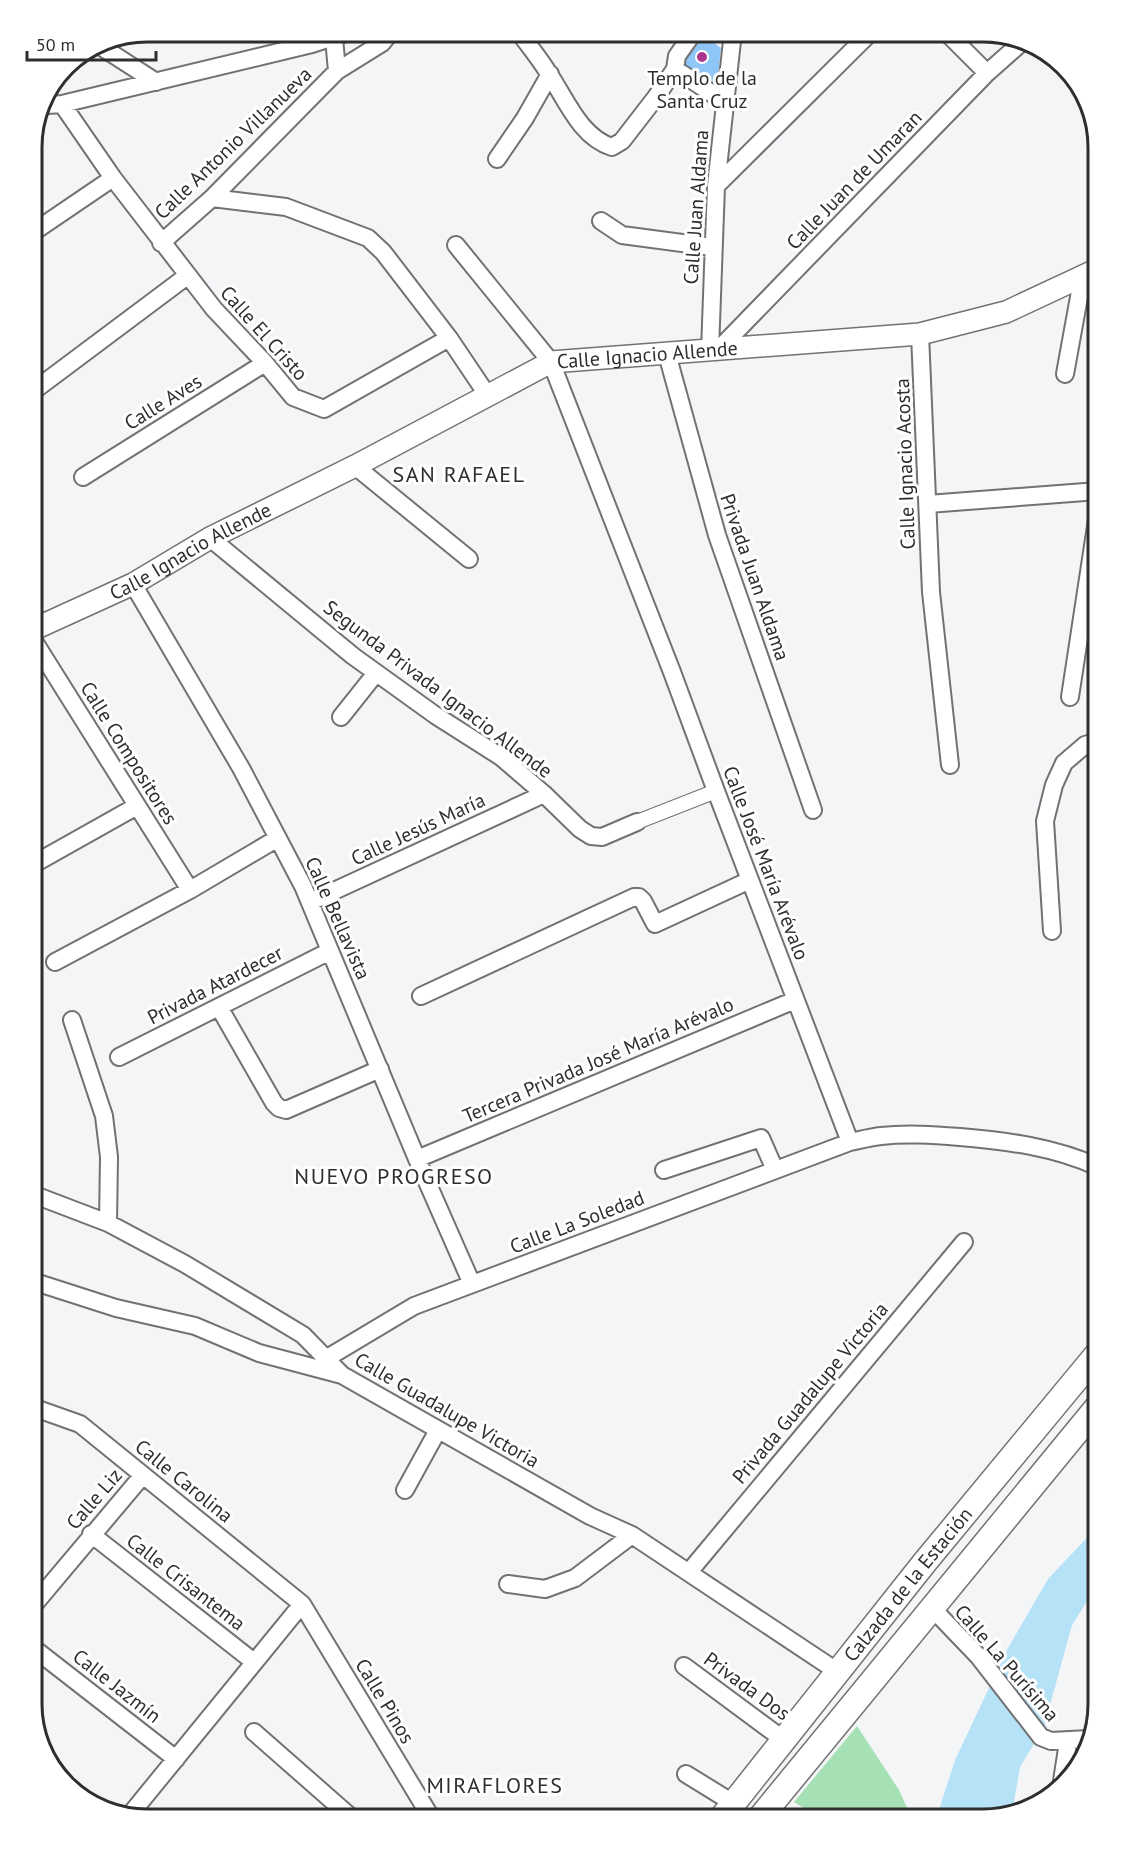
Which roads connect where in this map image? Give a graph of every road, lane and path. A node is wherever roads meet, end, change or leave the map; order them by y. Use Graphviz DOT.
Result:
graph roads {
  1 [pos="308,42"];
  2 [pos="318,42"];
  3 [pos="340,42"];
  4 [pos="383,42"];
  5 [pos="526,42"];
  6 [pos="685,42"];
  7 [pos="732,42"];
  8 [pos="861,42"];
  9 [pos="956,42"];
  10 [pos="312,44"];
  11 [pos="1016,48"];
  12 [pos="107,50"];
  13 [pos="675,69"];
  14 [pos="337,71"];
  15 [pos="987,73"];
  16 [pos="549,74"];
  17 [pos="156,82"];
  18 [pos="725,102"];
  19 [pos="54,104"];
  20 [pos="497,159"];
  21 [pos="113,178"];
  22 [pos="716,186"];
  23 [pos="212,198"];
  24 [pos="601,221"];
  25 [pos="42,226"];
  26 [pos="161,243"];
  27 [pos="456,245"];
  28 [pos="712,247"];
  29 [pos="1088,273"];
  30 [pos="187,276"];
  31 [pos="1088,284"];
  32 [pos="921,334"];
  33 [pos="449,338"];
  34 [pos="714,350"];
  35 [pos="667,354"];
  36 [pos="551,362"];
  37 [pos="265,363"];
  38 [pos="1065,374"];
  39 [pos="42,385"];
  40 [pos="488,396"];
  41 [pos="355,466"];
  42 [pos="84,477"];
  43 [pos="1088,492"];
  44 [pos="928,504"];
  45 [pos="210,538"];
  46 [pos="469,559"];
  47 [pos="1088,579"];
  48 [pos="133,584"];
  49 [pos="42,625"];
  50 [pos="42,654"];
  51 [pos="376,673"];
  52 [pos="1070,697"];
  53 [pos="341,717"];
  54 [pos="1088,743"];
  55 [pos="950,765"];
  56 [pos="716,791"];
  57 [pos="544,794"];
  58 [pos="137,806"];
  59 [pos="813,810"];
  60 [pos="637,822"];
  61 [pos="278,838"];
  62 [pos="42,859"];
  63 [pos="750,880"];
  64 [pos="190,890"];
  65 [pos="310,902"];
  66 [pos="1052,931"];
  67 [pos="330,951"];
  68 [pos="55,962"];
  69 [pos="421,996"];
  70 [pos="795,1000"];
  71 [pos="219,1007"];
  72 [pos="72,1020"];
  73 [pos="119,1057"];
  74 [pos="380,1069"];
  75 [pos="850,1142"];
  76 [pos="417,1159"];
  77 [pos="1088,1163"];
  78 [pos="664,1170"];
  79 [pos="775,1170"];
  80 [pos="42,1198"];
  81 [pos="108,1223"];
  82 [pos="964,1242"];
  83 [pos="42,1284"];
  84 [pos="472,1284"];
  85 [pos="327,1358"];
  86 [pos="1088,1365"];
  87 [pos="342,1375"];
  88 [pos="42,1411"];
  89 [pos="1088,1422"];
  90 [pos="438,1430"];
  91 [pos="143,1475"];
  92 [pos="405,1490"];
  93 [pos="91,1534"];
  94 [pos="632,1535"];
  95 [pos="925,1562"];
  96 [pos="688,1572"];
  97 [pos="508,1584"];
  98 [pos="42,1595"];
  99 [pos="302,1604"];
  100 [pos="932,1608"];
  101 [pos="42,1655"];
  102 [pos="255,1662"];
  103 [pos="684,1666"];
  104 [pos="838,1672"];
  105 [pos="254,1732"];
  106 [pos="784,1740"];
  107 [pos="1081,1741"];
  108 [pos="1068,1742"];
  109 [pos="176,1759"];
  110 [pos="1064,1771"];
  111 [pos="686,1774"];
  112 [pos="135,1808"];
  113 [pos="342,1809"];
  114 [pos="426,1809"];
  115 [pos="725,1809"];
  116 [pos="729,1809"];
  117 [pos="768,1809"];
  1 -- 10 [label="street"];
  2 -- 10 [label="street"];
  3 -- 14 [label="street"];
  4 -- 14 [label="street, Calle Antonio Villanueva"];
  5 -- 16 [label="street"];
  6 -- 13 [label="street"];
  7 -- 18 [label="street, Calle Juan Aldama"];
  8 -- 22 [label="street"];
  9 -- 15 [label="street"];
  10 -- 17 [label="street"];
  11 -- 15 [label="street, Calle Juan de Umaran"];
  12 -- 17 [label="street"];
  13 -- 16 [label="street"];
  13 -- 18 [label="street"];
  14 -- 23 [label="street, Calle Antonio Villanueva"];
  15 -- 34 [label="street, Calle Juan de Umaran"];
  16 -- 20 [label="street"];
  17 -- 19 [label="street"];
  18 -- 22 [label="street, Calle Juan Aldama"];
  19 -- 21 [label="street, Calle El Cristo"];
  21 -- 25 [label="street"];
  21 -- 26 [label="street, Calle El Cristo"];
  22 -- 28 [label="street, Calle Juan Aldama"];
  23 -- 26 [label="street, Calle Antonio Villanueva"];
  23 -- 33 [label="street"];
  24 -- 28 [label="street"];
  26 -- 30 [label="street, Calle El Cristo"];
  27 -- 36 [label="street, Calle José María Arévalo"];
  28 -- 34 [label="street, Calle Juan Aldama"];
  29 -- 32 [label="street, Calle Ignacio Allende"];
  30 -- 37 [label="street, Calle El Cristo"];
  30 -- 39 [label="street"];
  31 -- 38 [label="street"];
  32 -- 34 [label="street, Calle Ignacio Allende"];
  32 -- 44 [label="street, Calle Ignacio Acosta"];
  33 -- 37 [label="street, Calle El Cristo"];
  33 -- 40 [label="street"];
  34 -- 35 [label="street, Calle Ignacio Allende"];
  35 -- 36 [label="street, Calle Ignacio Allende"];
  35 -- 59 [label="street, Privada Juan Aldama"];
  36 -- 40 [label="street, Calle Ignacio Allende"];
  36 -- 56 [label="street, Calle José María Arévalo"];
  37 -- 42 [label="street, Calle Aves"];
  40 -- 41 [label="street, Calle Ignacio Allende"];
  41 -- 45 [label="street, Calle Ignacio Allende"];
  41 -- 46 [label="street"];
  43 -- 44 [label="street"];
  44 -- 55 [label="street, Calle Ignacio Acosta"];
  45 -- 48 [label="street, Calle Ignacio Allende"];
  45 -- 51 [label="street, Segunda Privada Ignacio Allende"];
  47 -- 52 [label="street"];
  48 -- 49 [label="street, Calle Ignacio Allende"];
  48 -- 61 [label="street, Calle Bellavista"];
  50 -- 58 [label="street, Calle Compositores"];
  51 -- 53 [label="street"];
  51 -- 57 [label="street, Segunda Privada Ignacio Allende"];
  54 -- 66 [label="street"];
  56 -- 60 [label="street, Segunda Privada Ignacio Allende"];
  56 -- 63 [label="street, Calle José María Arévalo"];
  57 -- 60 [label="street, Segunda Privada Ignacio Allende"];
  57 -- 65 [label="street, Calle Jesús María"];
  58 -- 62 [label="street"];
  58 -- 64 [label="street, Calle Compositores"];
  61 -- 64 [label="street"];
  61 -- 65 [label="street, Calle Bellavista"];
  63 -- 69 [label="street"];
  63 -- 70 [label="street, Calle José María Arévalo"];
  64 -- 68 [label="street"];
  65 -- 67 [label="street, Calle Bellavista"];
  67 -- 71 [label="street, Privada Atardecer"];
  67 -- 74 [label="street, Calle Bellavista"];
  70 -- 75 [label="street, Calle José María Arévalo"];
  70 -- 76 [label="street, Tercera Privada José María Arévalo"];
  71 -- 73 [label="street, Privada Atardecer"];
  71 -- 74 [label="street"];
  72 -- 81 [label="street"];
  74 -- 76 [label="street, Calle Bellavista"];
  75 -- 77 [label="street"];
  75 -- 79 [label="street, Calle La Soledad"];
  76 -- 84 [label="street, Calle Bellavista"];
  78 -- 79 [label="street"];
  79 -- 84 [label="street, Calle La Soledad"];
  80 -- 81 [label="street, Calle Guadalupe Victoria"];
  81 -- 85 [label="street, Calle Guadalupe Victoria"];
  82 -- 96 [label="street, Privada Guadalupe Victoria"];
  83 -- 87 [label="street"];
  84 -- 85 [label="street, Calle La Soledad"];
  85 -- 87 [label="street, Calle Guadalupe Victoria"];
  86 -- 95 [label="main road, Calzada de la Estación"];
  87 -- 90 [label="street, Calle Guadalupe Victoria"];
  88 -- 91 [label="street, Calle Carolina"];
  89 -- 100 [label="main road, Calzada de la Estación"];
  90 -- 92 [label="street"];
  90 -- 94 [label="street, Calle Guadalupe Victoria"];
  91 -- 93 [label="street, Calle Liz"];
  91 -- 99 [label="street, Calle Carolina"];
  93 -- 98 [label="street, Calle Liz"];
  93 -- 102 [label="street, Calle Crisantema"];
  94 -- 96 [label="street, Calle Guadalupe Victoria"];
  94 -- 97 [label="street"];
  95 -- 100 [label="main road"];
  95 -- 104 [label="main road, Calzada de la Estación"];
  96 -- 104 [label="street, Calle Guadalupe Victoria"];
  99 -- 102 [label="street"];
  99 -- 114 [label="street, Calle Pinos"];
  100 -- 108 [label="street, Calle La Purísima"];
  100 -- 117 [label="main road, Calzada de la Estación"];
  101 -- 109 [label="street, Calle Jazmín"];
  102 -- 109 [label="street"];
  103 -- 106 [label="street, Privada Dos"];
  104 -- 106 [label="main road, Calzada de la Estación"];
  105 -- 113 [label="street"];
  106 -- 116 [label="main road, Calzada de la Estación"];
  107 -- 108 [label="street, Calle La Purísima"];
  108 -- 110 [label="street"];
  109 -- 112 [label="street"];
  111 -- 115 [label="street"];
}
